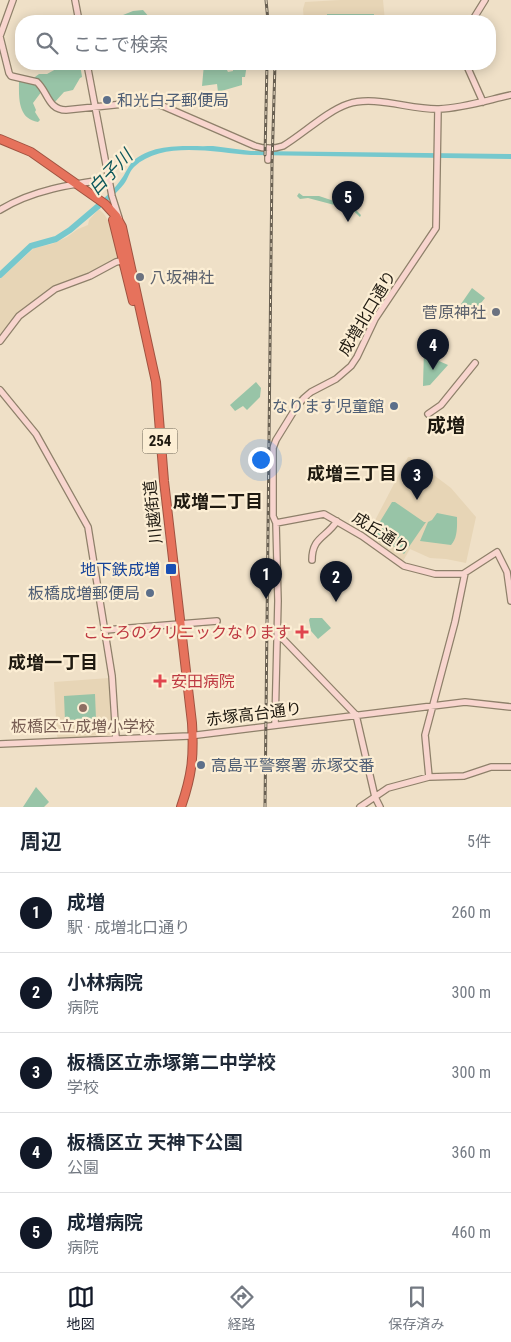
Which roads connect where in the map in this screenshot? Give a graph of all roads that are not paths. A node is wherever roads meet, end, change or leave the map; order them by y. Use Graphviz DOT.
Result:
graph roads {
  1 [pos="13,0"];
  2 [pos="75,0"];
  3 [pos="485,0"];
  4 [pos="78,15"];
  5 [pos="476,15"];
  6 [pos="0,37"];
  7 [pos="88,70"];
  8 [pos="469,70"];
  9 [pos="511,95"];
  10 [pos="483,102"];
  11 [pos="95,107"];
  12 [pos="438,109"];
  13 [pos="0,140"];
  14 [pos="268,148"];
  15 [pos="268,160"];
  16 [pos="109,178"];
  17 [pos="75,185"];
  18 [pos="101,204"];
  19 [pos="0,210"];
  20 [pos="116,212"];
  21 [pos="119,228"];
  22 [pos="126,260"];
  23 [pos="0,341"];
  24 [pos="475,363"];
  25 [pos="0,390"];
  26 [pos="428,414"];
  27 [pos="337,521"];
  28 [pos="276,522"];
  29 [pos="312,560"];
  30 [pos="465,573"];
  31 [pos="511,601"];
  32 [pos="217,621"];
  33 [pos="178,625"];
  34 [pos="105,630"];
  35 [pos="277,636"];
  36 [pos="433,706"];
  37 [pos="511,707"];
  38 [pos="356,715"];
  39 [pos="275,724"];
  40 [pos="191,735"];
  41 [pos="116,738"];
  42 [pos="0,744"];
  43 [pos="511,767"];
  44 [pos="429,778"];
  45 [pos="375,796"];
  46 [pos="177,807"];
  47 [pos="181,807"];
  48 [pos="360,807"];
  49 [pos="380,807"];
  1 -- 6 [label="street"];
  2 -- 4 [label="street"];
  3 -- 5 [label="street"];
  6 -- 11 [label="street"];
  7 -- 11 [label="street"];
  8 -- 10 [label="street"];
  9 -- 10 [label="street"];
  10 -- 12 [label="street"];
  11 -- 14 [label="street"];
  11 -- 16 [label="street"];
  12 -- 14 [label="street"];
  12 -- 28 [label="street, 成増北口通り"];
  13 -- 17 [label="highway, 254"];
  14 -- 15 [label="street"];
  16 -- 17 [label="street"];
  16 -- 20 [label="street"];
  17 -- 18 [label="highway, 254"];
  17 -- 19 [label="street"];
  18 -- 20 [label="highway, 254"];
  18 -- 21 [label="highway, 254"];
  20 -- 21 [label="highway, 川越街道 / 254"];
  21 -- 22 [label="highway, 川越街道 / 254"];
  22 -- 23 [label="street"];
  22 -- 33 [label="highway, 川越街道 / 254"];
  24 -- 26 [label="street"];
  25 -- 34 [label="street"];
  27 -- 28 [label="street, 成丘通り"];
  27 -- 29 [label="street"];
  27 -- 30 [label="street, 成丘通り"];
  28 -- 35 [label="street, 成増北口通り"];
  30 -- 31 [label="street, 成丘通り"];
  30 -- 36 [label="street"];
  32 -- 33 [label="street"];
  33 -- 34 [label="street"];
  33 -- 40 [label="highway, 川越街道 / 254"];
  34 -- 41 [label="street"];
  35 -- 38 [label="street"];
  35 -- 39 [label="street, 成増北口通り"];
  36 -- 37 [label="street, 赤塚高台通り"];
  36 -- 38 [label="street, 赤塚高台通り"];
  36 -- 44 [label="street"];
  38 -- 39 [label="street, 赤塚高台通り"];
  38 -- 45 [label="street"];
  39 -- 40 [label="street, 赤塚高台通り"];
  40 -- 41 [label="street, 赤塚高台通り"];
  40 -- 46 [label="highway, 川越街道 / 254"];
  40 -- 47 [label="highway, 川越街道 / 254"];
  41 -- 42 [label="street, 赤塚高台通り"];
  43 -- 44 [label="street"];
  44 -- 45 [label="street"];
  45 -- 48 [label="street"];
  45 -- 49 [label="street"];
}
